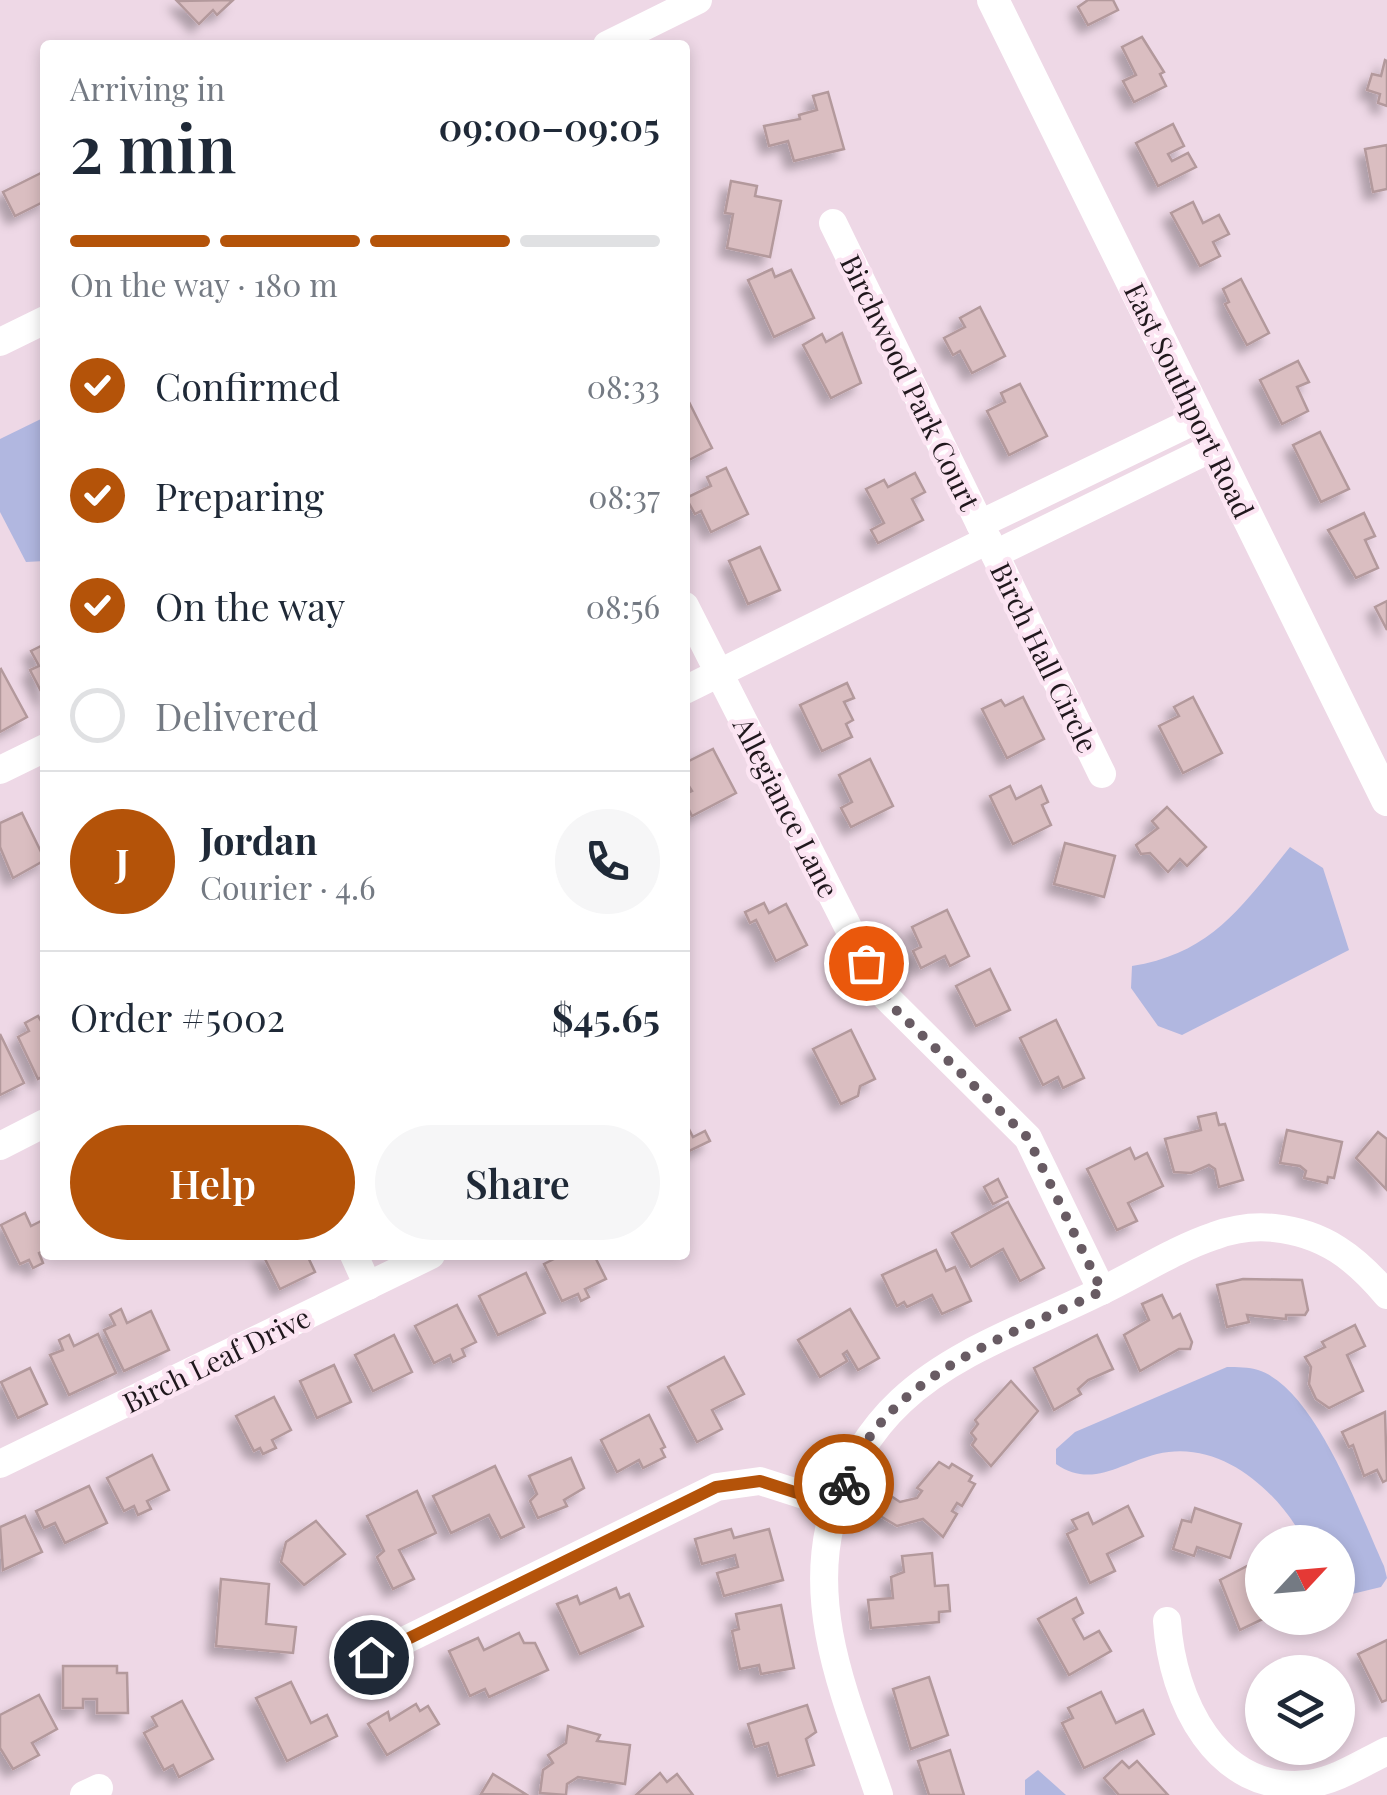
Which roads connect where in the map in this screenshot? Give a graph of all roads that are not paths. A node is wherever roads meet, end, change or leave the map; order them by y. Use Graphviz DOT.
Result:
graph roads {
  1 [pos="698,0"];
  2 [pos="993,0"];
  3 [pos="617,40"];
  4 [pos="833,223"];
  5 [pos="40,322"];
  6 [pos="0,342"];
  7 [pos="1206,432"];
  8 [pos="988,540"];
  9 [pos="690,616"];
  10 [pos="719,672"];
  11 [pos="690,687"];
  12 [pos="40,750"];
  13 [pos="0,770"];
  14 [pos="1102,774"];
  15 [pos="1387,800"];
  16 [pos="40,1126"];
  17 [pos="0,1146"];
  18 [pos="356,1260"];
  19 [pos="422,1260"];
  20 [pos="368,1286"];
  21 [pos="1102,1291"];
  22 [pos="1387,1295"];
  23 [pos="0,1464"];
  24 [pos="835,1505"];
  25 [pos="1167,1621"];
  26 [pos="371,1657"];
  27 [pos="1387,1751"];
  28 [pos="878,1795"];
  1 -- 3 [label="street"];
  2 -- 7 [label="main road, East Southport Road"];
  4 -- 8 [label="street, Birchwood Park Court"];
  5 -- 6 [label="street"];
  7 -- 8 [label="street"];
  7 -- 15 [label="main road, East Southport Road"];
  8 -- 10 [label="street"];
  8 -- 14 [label="street, Birch Hall Circle"];
  9 -- 10 [label="street, Allegiance Lane"];
  10 -- 11 [label="street"];
  10 -- 21 [label="street, Allegiance Lane"];
  12 -- 13 [label="street"];
  16 -- 17 [label="street"];
  18 -- 20 [label="street"];
  19 -- 20 [label="street, Birch Leaf Drive"];
  20 -- 23 [label="street, Birch Leaf Drive"];
  21 -- 22 [label="street"];
  21 -- 24 [label="street"];
  24 -- 26 [label="street"];
  24 -- 28 [label="street"];
  25 -- 27 [label="street"];
}
